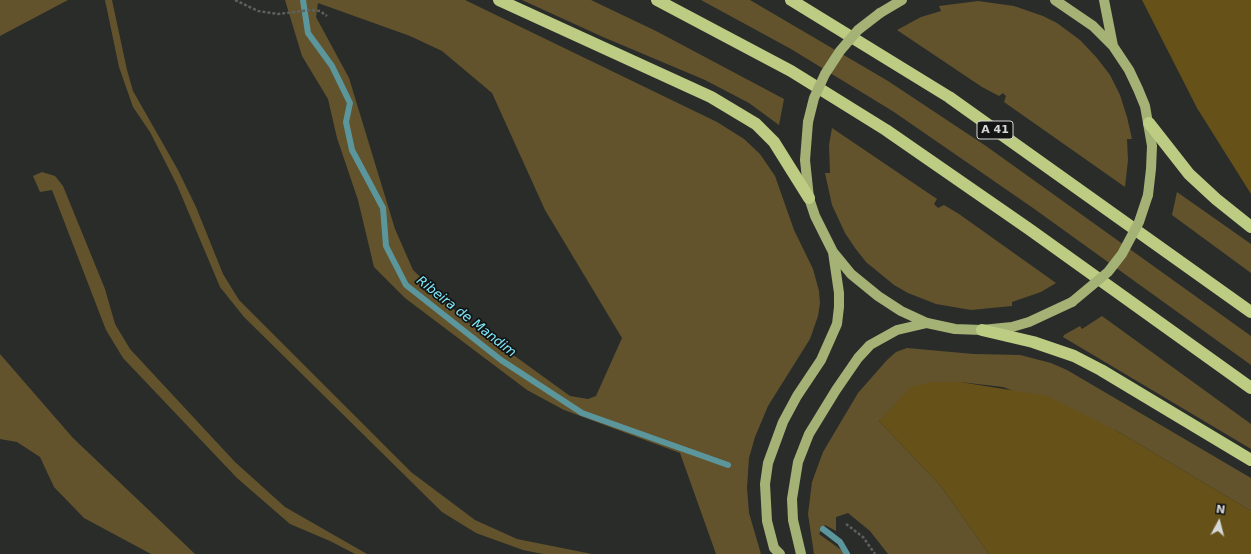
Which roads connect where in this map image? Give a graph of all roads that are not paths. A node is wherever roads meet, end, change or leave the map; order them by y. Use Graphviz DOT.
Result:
graph roads {
  1 [pos="499,0"];
  2 [pos="657,0"];
  3 [pos="791,0"];
  4 [pos="902,0"];
  5 [pos="1055,0"];
  6 [pos="1104,0"];
  7 [pos="1113,46"];
  8 [pos="1149,123"];
  9 [pos="810,198"];
  10 [pos="1251,227"];
  11 [pos="833,252"];
  12 [pos="1251,312"];
  13 [pos="927,323"];
  14 [pos="982,330"];
  15 [pos="1251,388"];
  16 [pos="1251,460"];
  17 [pos="780,554"];
  18 [pos="801,554"];
  1 -- 9 [label="highway"];
  2 -- 15 [label="highway"];
  3 -- 12 [label="highway, A 41"];
  4 -- 9 [label="main road, bridge"];
  5 -- 7 [label="main road"];
  6 -- 7 [label="main road"];
  7 -- 8 [label="main road"];
  8 -- 10 [label="highway"];
  8 -- 14 [label="main road, bridge"];
  9 -- 11 [label="main road"];
  11 -- 13 [label="main road"];
  11 -- 17 [label="main road"];
  13 -- 14 [label="main road"];
  13 -- 18 [label="main road"];
  14 -- 16 [label="highway"];
}
